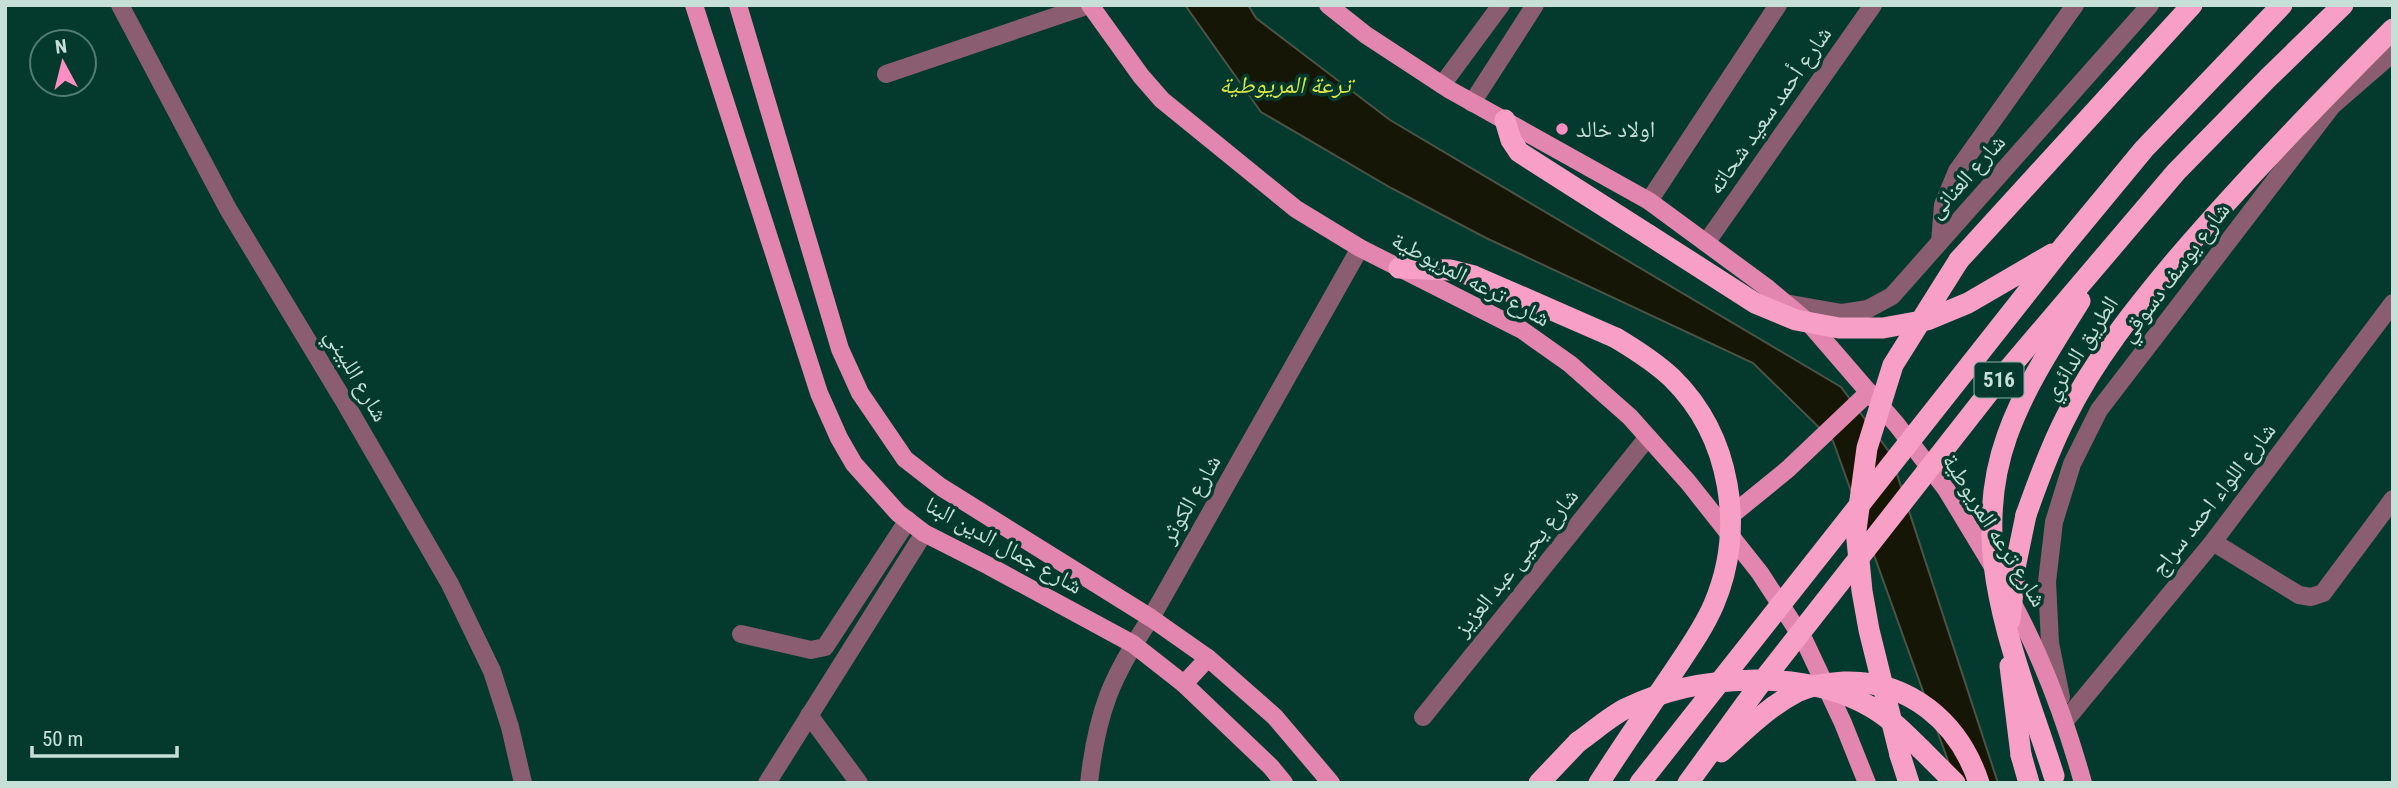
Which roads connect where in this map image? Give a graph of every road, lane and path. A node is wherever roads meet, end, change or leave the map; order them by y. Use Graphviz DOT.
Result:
graph roads {
  1 [pos="120,5"];
  2 [pos="694,5"];
  3 [pos="738,5"];
  4 [pos="1090,5"];
  5 [pos="1328,5"];
  6 [pos="1501,5"];
  7 [pos="1535,5"];
  8 [pos="1778,5"];
  9 [pos="1873,5"];
  10 [pos="2075,5"];
  11 [pos="2150,5"];
  12 [pos="2192,5"];
  13 [pos="2281,5"];
  14 [pos="2343,5"];
  15 [pos="2393,29"];
  16 [pos="2393,53"];
  17 [pos="886,74"];
  18 [pos="1442,85"];
  19 [pos="1472,103"];
  20 [pos="1505,120"];
  21 [pos="1649,201"];
  22 [pos="2122,234"];
  23 [pos="1940,242"];
  24 [pos="1706,243"];
  25 [pos="2063,247"];
  26 [pos="1360,248"];
  27 [pos="1399,268"];
  28 [pos="1785,303"];
  29 [pos="2393,303"];
  30 [pos="1863,398"];
  31 [pos="1648,437"];
  32 [pos="2393,499"];
  33 [pos="908,520"];
  34 [pos="1720,524"];
  35 [pos="924,533"];
  36 [pos="2213,542"];
  37 [pos="1151,618"];
  38 [pos="741,634"];
  39 [pos="1133,644"];
  40 [pos="1208,658"];
  41 [pos="1184,684"];
  42 [pos="809,715"];
  43 [pos="1423,717"];
  44 [pos="2066,721"];
  45 [pos="2055,779"];
  46 [pos="1690,781"];
  47 [pos="523,783"];
  48 [pos="767,783"];
  49 [pos="859,783"];
  50 [pos="1089,783"];
  51 [pos="1283,783"];
  52 [pos="1331,783"];
  53 [pos="1539,783"];
  54 [pos="1599,783"];
  55 [pos="1640,783"];
  56 [pos="1867,783"];
  57 [pos="1909,783"];
  58 [pos="1955,783"];
  59 [pos="1979,783"];
  60 [pos="2029,783"];
  61 [pos="2083,783"];
  1 -- 47 [label="street, شارع اللبيني"];
  2 -- 33 [label="main road, شارع جمال الدين البنا"];
  3 -- 37 [label="main road, شارع جمال الدين البنا"];
  4 -- 17 [label="street"];
  4 -- 26 [label="main road, شارع ترعه المريوطية"];
  5 -- 18 [label="main road, شارع ترعه المريوطية"];
  6 -- 18 [label="street"];
  7 -- 19 [label="street"];
  8 -- 21 [label="street"];
  9 -- 24 [label="street, شارع أحمد سعيد شحاته"];
  10 -- 23 [label="street"];
  11 -- 23 [label="street, شارع العنانى"];
  12 -- 57 [label="highway, bridge"];
  13 -- 25 [label="highway, 516, bridge"];
  14 -- 22 [label="highway, الطريق الدائري / 516, bridge"];
  15 -- 60 [label="highway, الطريق الدائري, bridge"];
  16 -- 44 [label="street, شارع يوسف دسوقي"];
  18 -- 19 [label="main road, شارع ترعه المريوطية"];
  19 -- 20 [label="main road, شارع ترعه المريوطية"];
  20 -- 21 [label="main road, شارع ترعه المريوطية"];
  20 -- 25 [label="highway, bridge"];
  21 -- 24 [label="main road, شارع ترعه المريوطية"];
  22 -- 45 [label="highway, bridge"];
  22 -- 46 [label="highway, الطريق الدائري / 516, bridge"];
  23 -- 28 [label="street, شارع العنانى"];
  24 -- 28 [label="main road, شارع ترعه المريوطية"];
  25 -- 55 [label="highway, 516, bridge"];
  26 -- 27 [label="main road, شارع ترعه المريوطية"];
  26 -- 37 [label="street, شارع الكوثر"];
  27 -- 31 [label="main road, شارع ترعه المريوطية"];
  27 -- 54 [label="highway, bridge"];
  28 -- 30 [label="main road, شارع ترعه المريوطية"];
  29 -- 36 [label="street, شارع اللواء احمد سراج"];
  30 -- 34 [label="main road"];
  30 -- 44 [label="main road, شارع ترعه المريوطية"];
  31 -- 34 [label="main road, شارع ترعه المريوطية"];
  31 -- 43 [label="street, شارع يحيى عبد العزيز"];
  32 -- 36 [label="street"];
  33 -- 35 [label="main road, شارع جمال الدين البنا"];
  33 -- 38 [label="street"];
  34 -- 56 [label="main road, شارع ترعه المريوطية"];
  35 -- 39 [label="main road, شارع جمال الدين البنا"];
  35 -- 42 [label="street"];
  36 -- 44 [label="street, شارع اللواء احمد سراج"];
  37 -- 39 [label="street, شارع الكوثر"];
  37 -- 40 [label="main road, شارع جمال الدين البنا"];
  39 -- 41 [label="main road, شارع جمال الدين البنا"];
  39 -- 50 [label="street, شارع الكوثر"];
  40 -- 41 [label="main road"];
  40 -- 52 [label="main road, شارع جمال الدين البنا"];
  41 -- 51 [label="main road, شارع جمال الدين البنا"];
  42 -- 48 [label="street"];
  42 -- 49 [label="street"];
  44 -- 61 [label="main road, شارع ترعه المريوطية"];
  46 -- 59 [label="highway, bridge"];
  53 -- 58 [label="highway, bridge"];
}
